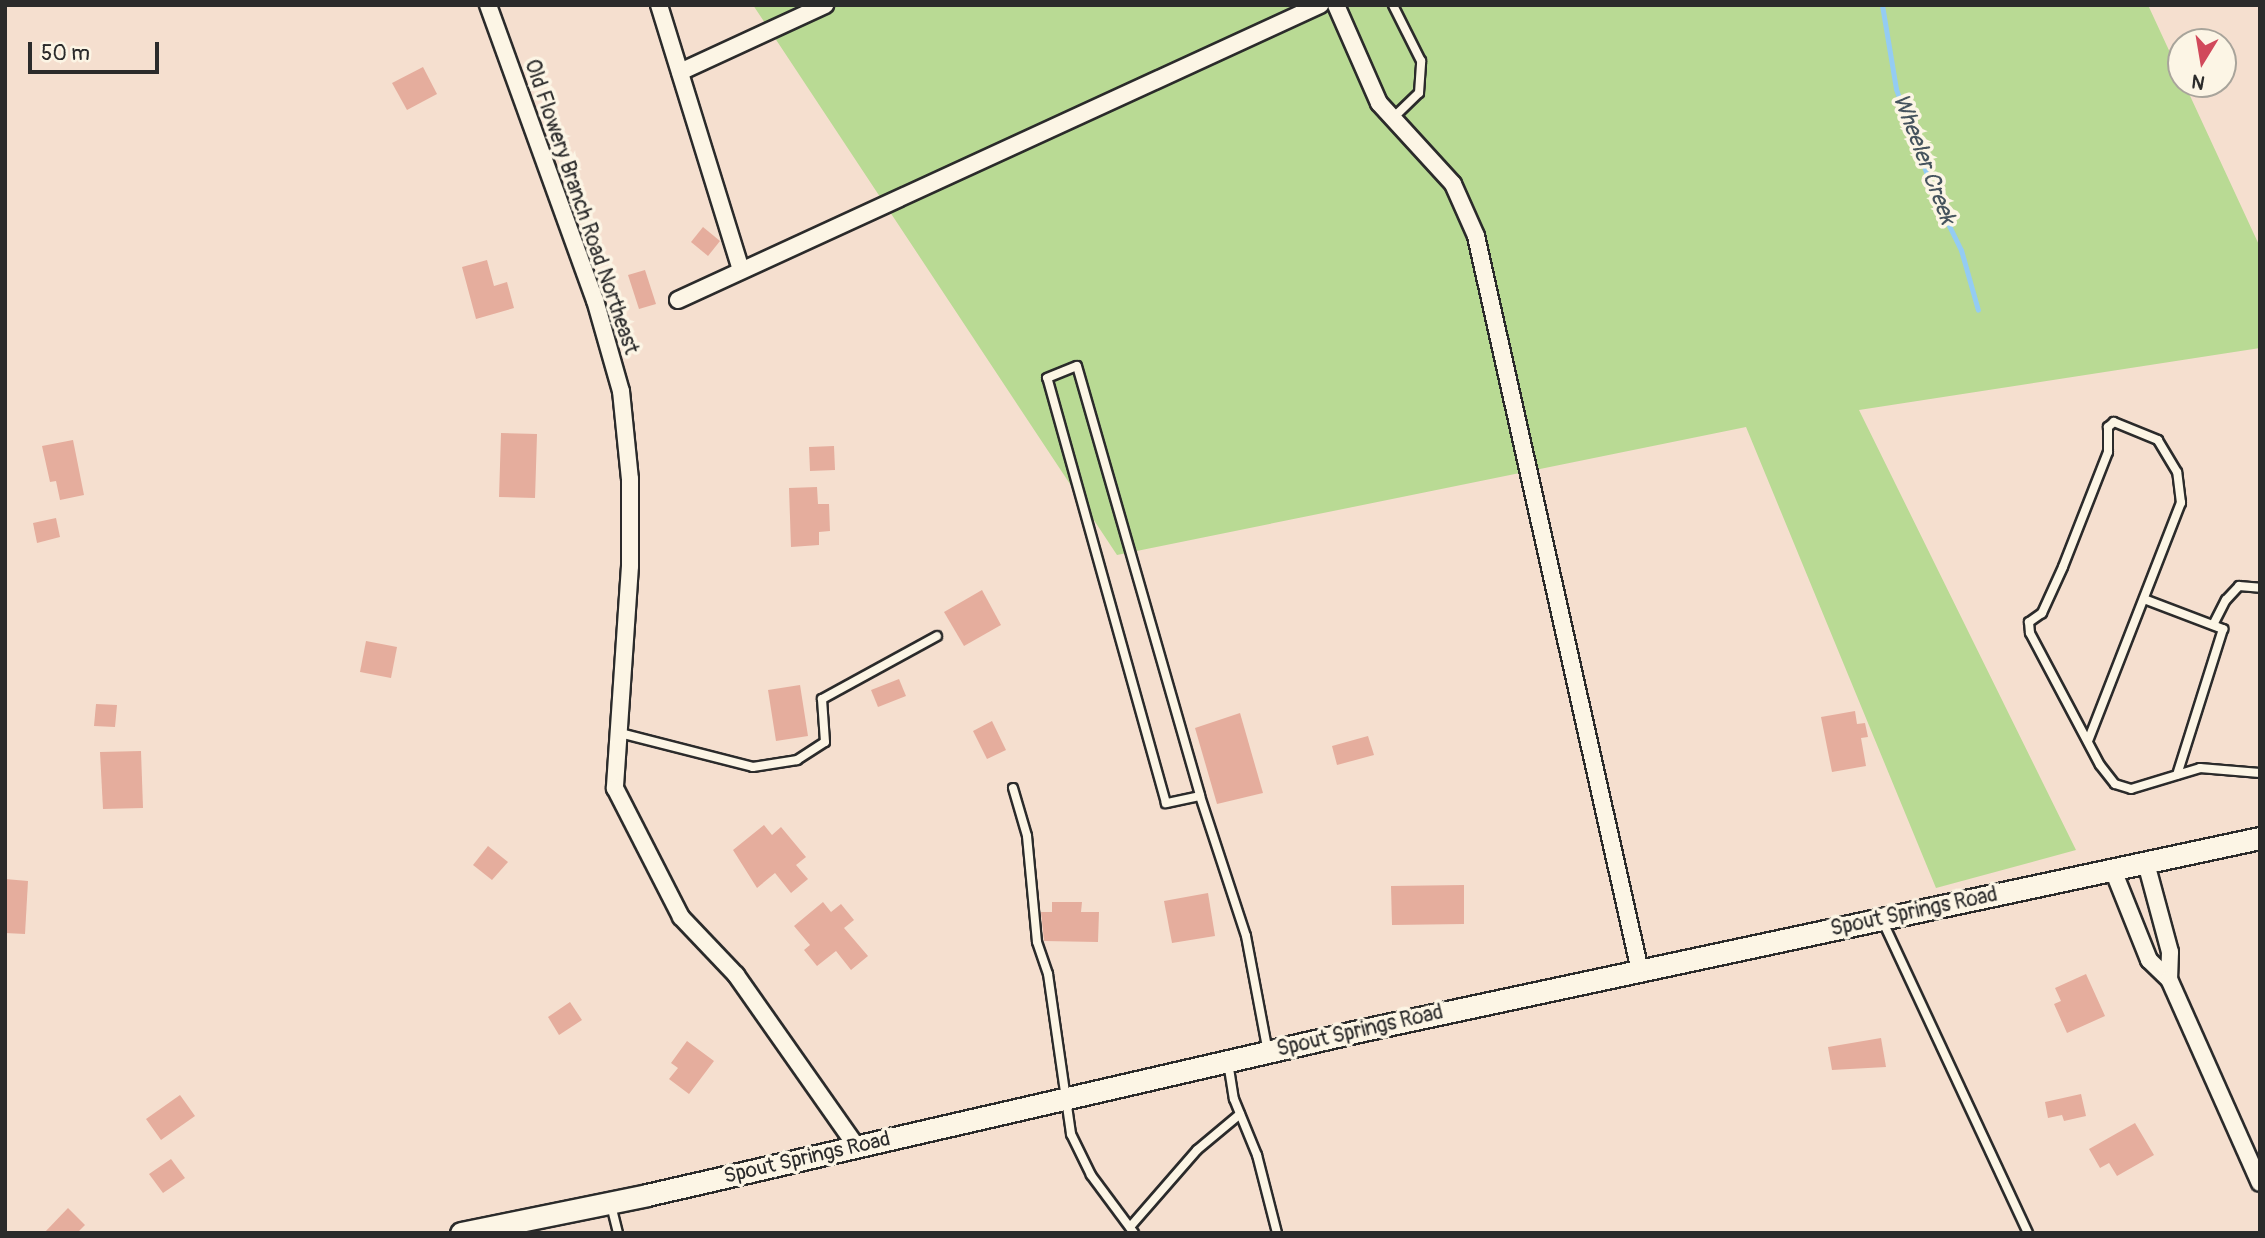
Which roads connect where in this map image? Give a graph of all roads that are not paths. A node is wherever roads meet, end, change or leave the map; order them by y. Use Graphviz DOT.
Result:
graph roads {
  1 [pos="488,5"];
  2 [pos="659,5"];
  3 [pos="825,5"];
  4 [pos="1320,5"];
  5 [pos="1336,5"];
  6 [pos="1393,5"];
  7 [pos="680,72"];
  8 [pos="1393,118"];
  9 [pos="741,271"];
  10 [pos="678,300"];
  11 [pos="2260,588"];
  12 [pos="2144,599"];
  13 [pos="2213,625"];
  14 [pos="937,636"];
  15 [pos="620,733"];
  16 [pos="2088,741"];
  17 [pos="2260,773"];
  18 [pos="2177,775"];
  19 [pos="1013,788"];
  20 [pos="1200,796"];
  21 [pos="2260,838"];
  22 [pos="2146,863"];
  23 [pos="2113,870"];
  24 [pos="1881,919"];
  25 [pos="1640,971"];
  26 [pos="2169,979"];
  27 [pos="1268,1052"];
  28 [pos="1228,1061"];
  29 [pos="1065,1098"];
  30 [pos="1240,1114"];
  31 [pos="857,1147"];
  32 [pos="2260,1183"];
  33 [pos="610,1202"];
  34 [pos="1132,1230"];
  35 [pos="461,1233"];
  36 [pos="618,1233"];
  37 [pos="1278,1233"];
  38 [pos="2028,1233"];
  1 -- 15 [label="street, Old Flowery Branch Road Northeast"];
  2 -- 7 [label="street"];
  3 -- 7 [label="street"];
  4 -- 9 [label="street"];
  5 -- 8 [label="street"];
  6 -- 8 [label="lane"];
  7 -- 9 [label="street"];
  8 -- 25 [label="street"];
  9 -- 10 [label="street"];
  11 -- 13 [label="lane"];
  12 -- 13 [label="lane"];
  12 -- 16 [label="lane"];
  12 -- 16 [label="lane"];
  13 -- 18 [label="lane"];
  14 -- 15 [label="lane"];
  15 -- 31 [label="street, Old Flowery Branch Road Northeast"];
  16 -- 18 [label="lane"];
  17 -- 18 [label="lane"];
  19 -- 29 [label="lane"];
  20 -- 20 [label="lane"];
  20 -- 27 [label="lane"];
  21 -- 22 [label="street, Spout Springs Road"];
  22 -- 23 [label="street, Spout Springs Road"];
  22 -- 26 [label="street"];
  23 -- 24 [label="street, Spout Springs Road"];
  23 -- 26 [label="street"];
  24 -- 25 [label="street, Spout Springs Road"];
  24 -- 38 [label="lane"];
  25 -- 27 [label="street, Spout Springs Road"];
  26 -- 32 [label="street"];
  27 -- 28 [label="street, Spout Springs Road"];
  28 -- 29 [label="street, Spout Springs Road"];
  28 -- 30 [label="lane"];
  29 -- 31 [label="street, Spout Springs Road"];
  29 -- 34 [label="lane"];
  30 -- 34 [label="lane"];
  30 -- 37 [label="lane"];
  31 -- 33 [label="street, Spout Springs Road"];
  33 -- 35 [label="street, Spout Springs Road"];
  33 -- 36 [label="lane"];
}
